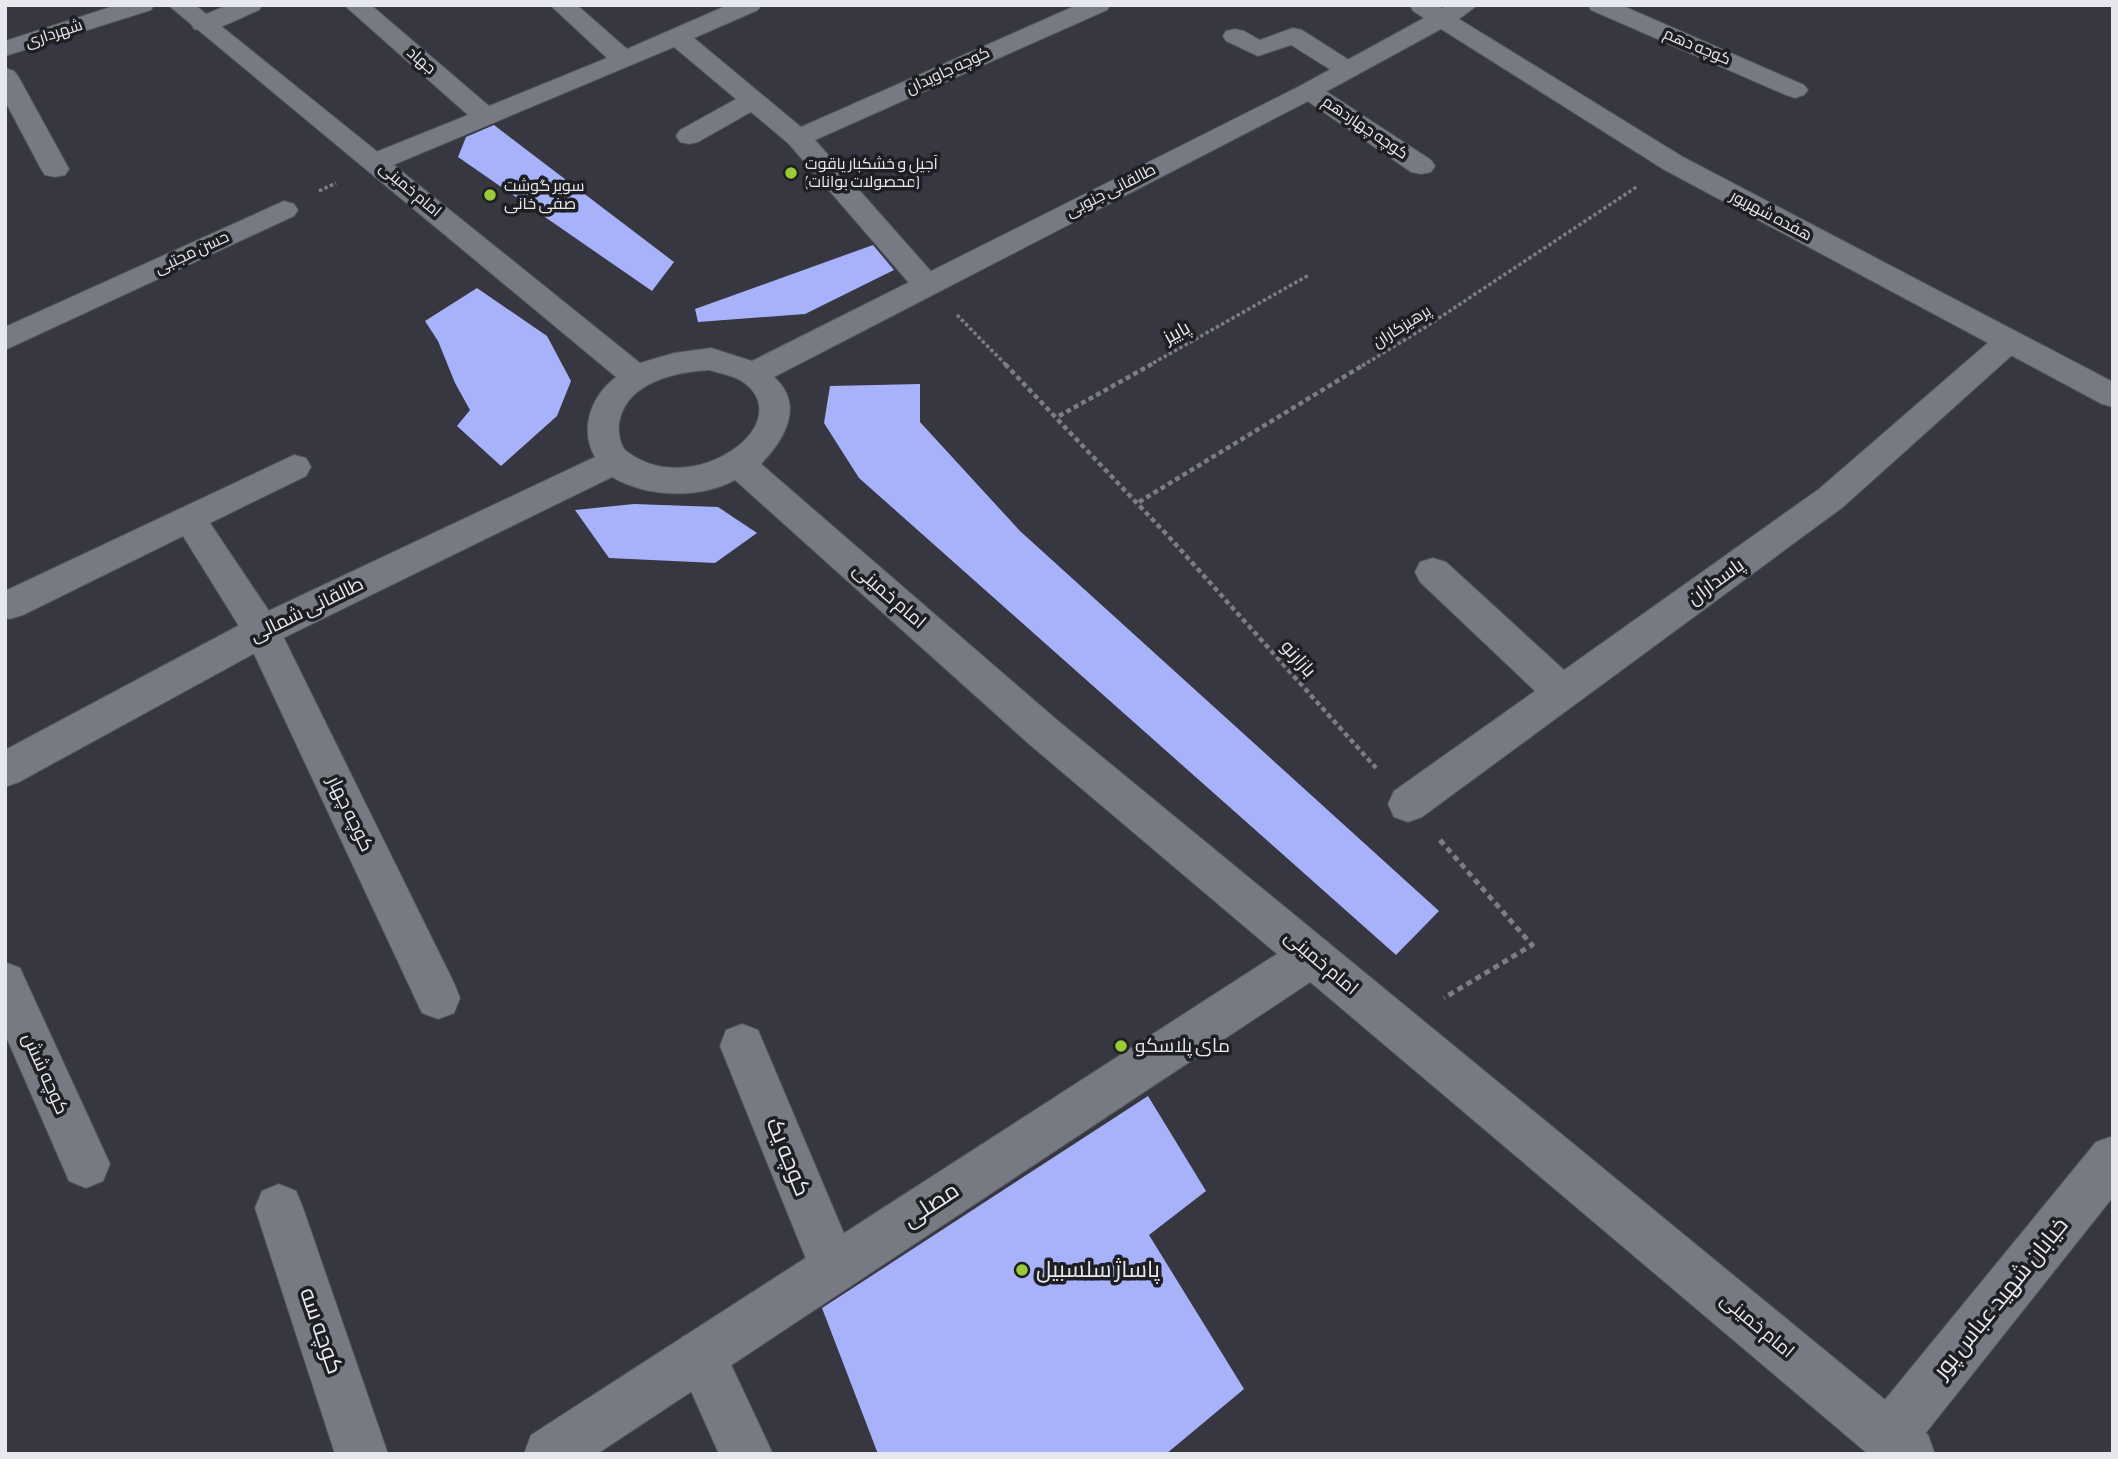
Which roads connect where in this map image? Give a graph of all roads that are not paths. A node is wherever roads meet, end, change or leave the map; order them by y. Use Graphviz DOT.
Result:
graph roads {
  1 [pos="142,5"];
  2 [pos="180,5"];
  3 [pos="250,5"];
  4 [pos="356,5"];
  5 [pos="562,5"];
  6 [pos="749,5"];
  7 [pos="1098,5"];
  8 [pos="1466,5"];
  9 [pos="1600,5"];
  10 [pos="1430,12"];
  11 [pos="203,24"];
  12 [pos="677,36"];
  13 [pos="1235,37"];
  14 [pos="5,49"];
  15 [pos="624,60"];
  16 [pos="1348,70"];
  17 [pos="5,76"];
  18 [pos="1795,90"];
  19 [pos="1309,91"];
  20 [pos="754,100"];
  21 [pos="485,117"];
  22 [pos="689,136"];
  23 [pos="798,138"];
  24 [pos="376,162"];
  25 [pos="1421,166"];
  26 [pos="55,169"];
  27 [pos="284,210"];
  28 [pos="926,284"];
  29 [pos="5,340"];
  30 [pos="2009,341"];
  31 [pos="755,373"];
  32 [pos="637,377"];
  33 [pos="2113,396"];
  34 [pos="614,462"];
  35 [pos="740,465"];
  36 [pos="294,467"];
  37 [pos="189,518"];
  38 [pos="1433,572"];
  39 [pos="10,605"];
  40 [pos="262,631"];
  41 [pos="1563,693"];
  42 [pos="5,770"];
  43 [pos="1408,804"];
  44 [pos="1312,956"];
  45 [pos="5,983"];
  46 [pos="438,998"];
  47 [pos="742,1046"];
  48 [pos="2113,1159"];
  49 [pos="86,1164"];
  50 [pos="279,1208"];
  51 [pos="834,1269"];
  52 [pos="700,1355"];
  53 [pos="1899,1446"];
  54 [pos="362,1454"];
  55 [pos="550,1454"];
  56 [pos="747,1454"];
  1 -- 14 [label="street, شهرداری"];
  2 -- 11 [label="street, امام خمینی"];
  3 -- 11 [label="street"];
  4 -- 21 [label="street, جهاد"];
  5 -- 15 [label="street"];
  6 -- 12 [label="street"];
  7 -- 23 [label="street, کوچه جاویدان"];
  8 -- 10 [label="street, طالقانی جنوبی"];
  9 -- 18 [label="street, کوچه دهم"];
  10 -- 16 [label="street, طالقانی جنوبی"];
  10 -- 30 [label="street, هفده شهریور"];
  11 -- 24 [label="street, امام خمینی"];
  12 -- 15 [label="street"];
  12 -- 20 [label="street"];
  13 -- 16 [label="street"];
  15 -- 21 [label="street"];
  16 -- 19 [label="street, طالقانی جنوبی"];
  17 -- 26 [label="street"];
  19 -- 25 [label="street, کوچه چهاردهم"];
  19 -- 28 [label="street, طالقانی جنوبی"];
  20 -- 22 [label="street"];
  20 -- 23 [label="street"];
  21 -- 24 [label="street"];
  23 -- 28 [label="street"];
  24 -- 32 [label="street, امام خمینی"];
  27 -- 29 [label="street, حسن مجتبی"];
  28 -- 31 [label="street, طالقانی جنوبی"];
  30 -- 33 [label="street, هفده شهریور"];
  30 -- 41 [label="street, پاسداران"];
  31 -- 32 [label="street"];
  31 -- 35 [label="street"];
  32 -- 34 [label="street"];
  34 -- 35 [label="street"];
  34 -- 40 [label="street, طالقانی شمالی"];
  35 -- 44 [label="street, امام خمینی"];
  36 -- 37 [label="street"];
  37 -- 39 [label="street"];
  37 -- 40 [label="street, کوچه چهار"];
  38 -- 41 [label="street"];
  40 -- 42 [label="street, طالقانی شمالی"];
  40 -- 46 [label="street, کوچه چهار"];
  41 -- 43 [label="street, پاسداران"];
  44 -- 51 [label="street, مصلی"];
  44 -- 53 [label="street, امام خمینی"];
  45 -- 49 [label="street, کوچه شش"];
  47 -- 51 [label="street, کوچه یک"];
  48 -- 53 [label="street, خیابان شهید عباس پور"];
  50 -- 54 [label="street, کوچه سه"];
  51 -- 52 [label="street, مصلی"];
  52 -- 55 [label="street, مصلی"];
  52 -- 56 [label="street"];
}
